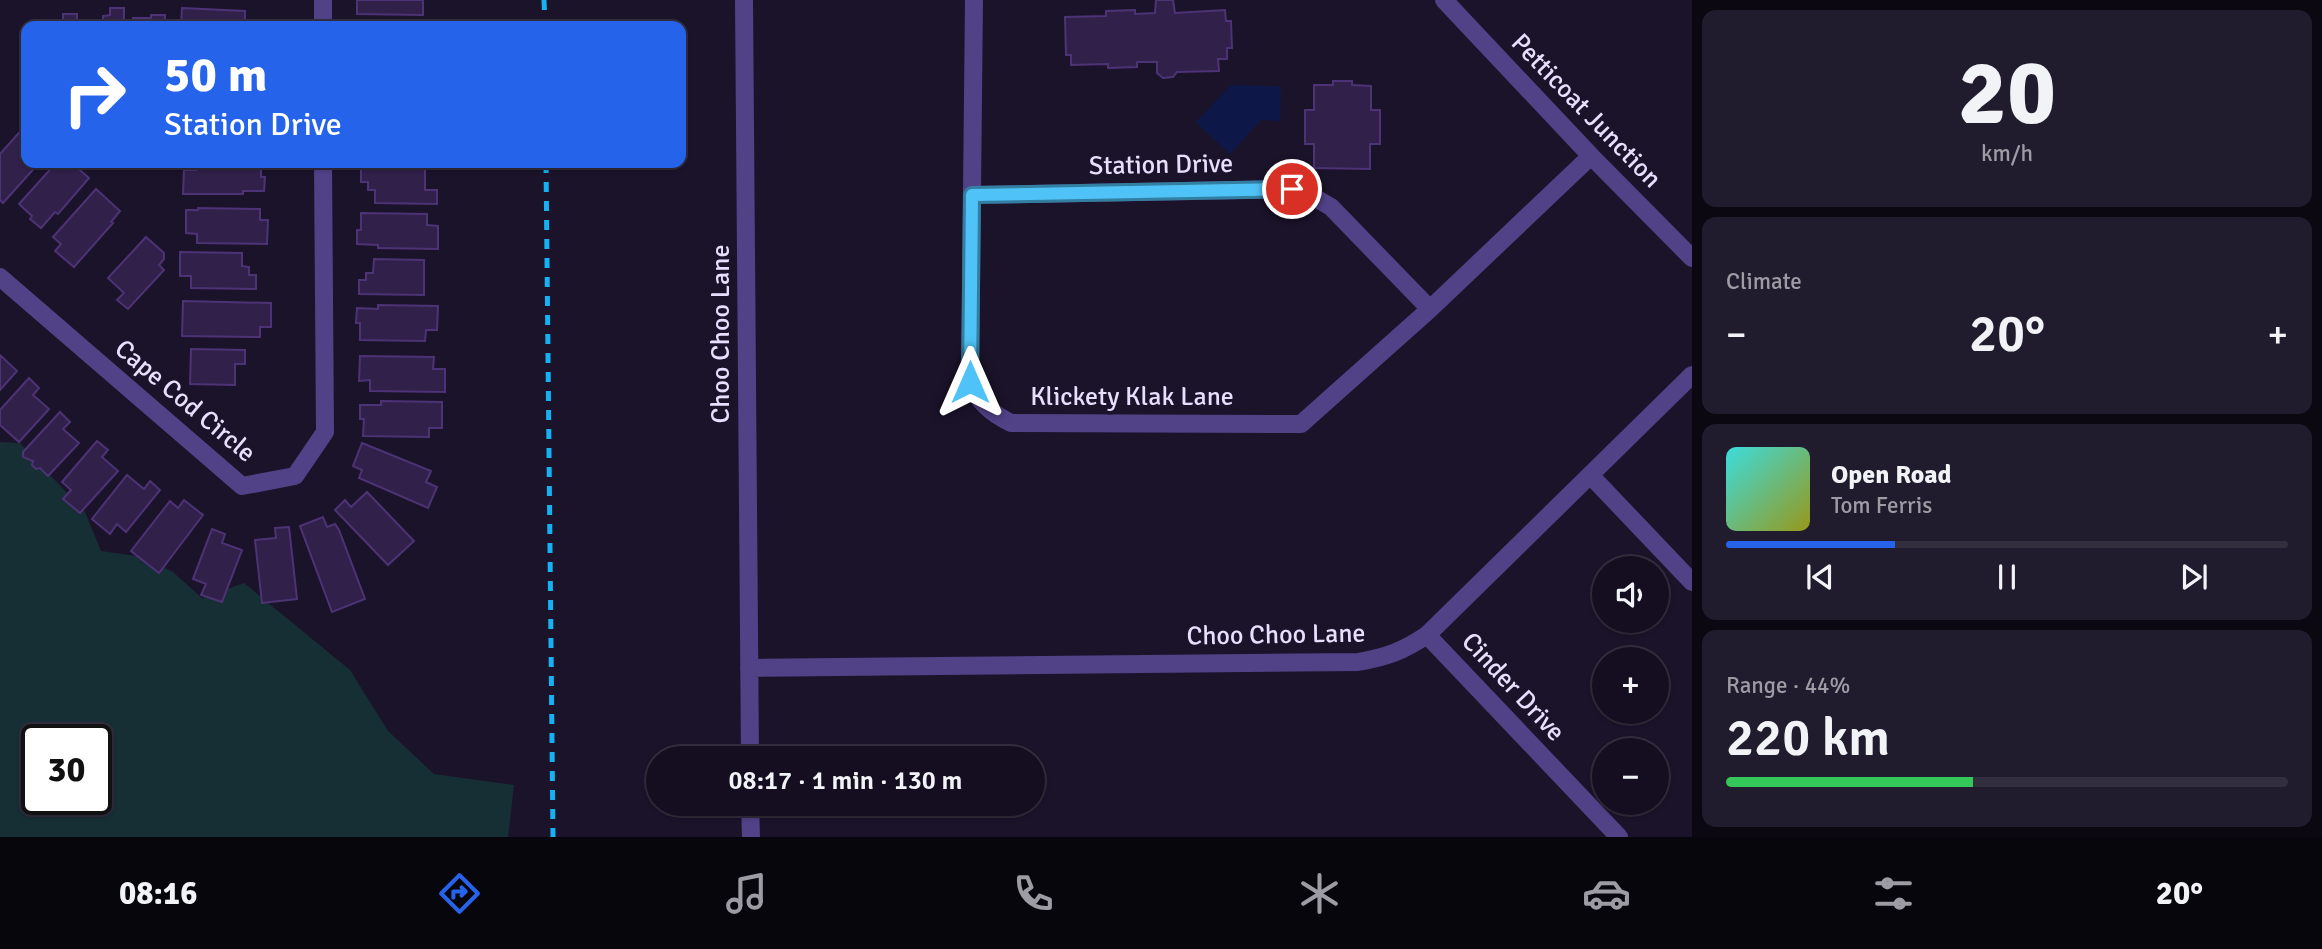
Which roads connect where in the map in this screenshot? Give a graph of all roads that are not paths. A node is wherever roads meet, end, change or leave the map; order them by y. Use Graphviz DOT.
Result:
graph roads {
  1 [pos="323,0"];
  2 [pos="744,0"];
  3 [pos="974,0"];
  4 [pos="1444,0"];
  5 [pos="323,21"];
  6 [pos="1591,156"];
  7 [pos="323,168"];
  8 [pos="972,195"];
  9 [pos="1692,258"];
  10 [pos="0,277"];
  11 [pos="1430,309"];
  12 [pos="1692,375"];
  13 [pos="1591,476"];
  14 [pos="1692,582"];
  15 [pos="1427,635"];
  16 [pos="749,668"];
  17 [pos="750,746"];
  18 [pos="750,816"];
  19 [pos="751,837"];
  20 [pos="1619,837"];
  1 -- 5 [label="street"];
  2 -- 16 [label="street, Choo Choo Lane"];
  3 -- 8 [label="street, Klickety Klak Lane"];
  4 -- 6 [label="street, Petticoat Junction"];
  6 -- 9 [label="street, Petticoat Junction"];
  6 -- 11 [label="street, Klickety Klak Lane"];
  7 -- 10 [label="street, Cape Cod Circle"];
  8 -- 11 [label="street, Station Drive"];
  8 -- 11 [label="street, Klickety Klak Lane"];
  12 -- 13 [label="street, Choo Choo Lane"];
  13 -- 14 [label="street"];
  13 -- 15 [label="street, Choo Choo Lane"];
  15 -- 16 [label="street, Choo Choo Lane"];
  15 -- 20 [label="street, Cinder Drive"];
  16 -- 17 [label="street, Choo Choo Lane"];
  18 -- 19 [label="street"];
}
